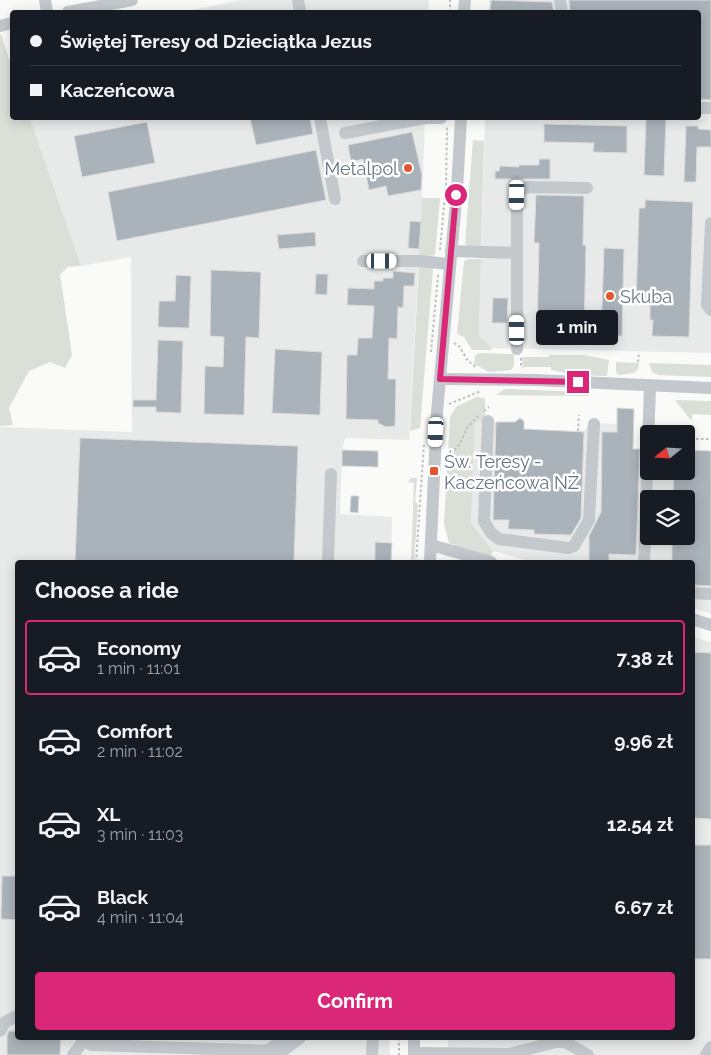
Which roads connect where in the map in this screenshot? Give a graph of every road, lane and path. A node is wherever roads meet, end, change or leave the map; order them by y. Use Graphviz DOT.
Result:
graph roads {
  1 [pos="132,0"];
  2 [pos="79,10"];
  3 [pos="320,120"];
  4 [pos="414,120"];
  5 [pos="461,120"];
  6 [pos="345,133"];
  7 [pos="587,188"];
  8 [pos="335,199"];
  9 [pos="711,223"];
  10 [pos="516,254"];
  11 [pos="451,258"];
  12 [pos="363,261"];
  13 [pos="711,310"];
  14 [pos="452,342"];
  15 [pos="519,351"];
  16 [pos="639,352"];
  17 [pos="638,362"];
  18 [pos="523,368"];
  19 [pos="440,379"];
  20 [pos="490,380"];
  21 [pos="650,386"];
  22 [pos="711,388"];
  23 [pos="445,405"];
  24 [pos="489,407"];
  25 [pos="579,415"];
  26 [pos="488,421"];
  27 [pos="594,424"];
  28 [pos="578,431"];
  29 [pos="695,439"];
  30 [pos="711,439"];
  31 [pos="447,457"];
  32 [pos="331,474"];
  33 [pos="431,545"];
  34 [pos="328,560"];
  35 [pos="430,560"];
  36 [pos="484,560"];
  37 [pos="644,560"];
  38 [pos="695,593"];
  39 [pos="711,594"];
  40 [pos="695,620"];
  41 [pos="711,625"];
  42 [pos="15,1017"];
  43 [pos="0,1030"];
  44 [pos="82,1040"];
  45 [pos="85,1040"];
  46 [pos="280,1040"];
  47 [pos="297,1040"];
  48 [pos="373,1040"];
  49 [pos="399,1040"];
  50 [pos="414,1040"];
  51 [pos="711,1047"];
  52 [pos="267,1051"];
  53 [pos="525,1052"];
  54 [pos="414,1054"];
  55 [pos="73,1055"];
  56 [pos="372,1055"];
  57 [pos="399,1055"];
  58 [pos="588,1055"];
  59 [pos="706,1055"];
  1 -- 2 [label="street"];
  3 -- 8 [label="street"];
  4 -- 6 [label="street"];
  5 -- 11 [label="street"];
  7 -- 10 [label="street"];
  9 -- 13 [label="street"];
  10 -- 11 [label="street"];
  10 -- 15 [label="street"];
  11 -- 12 [label="street"];
  11 -- 19 [label="street"];
  14 -- 20 [label="path"];
  15 -- 18 [label="path"];
  16 -- 17 [label="path"];
  19 -- 20 [label="street"];
  19 -- 33 [label="street"];
  20 -- 21 [label="street"];
  20 -- 23 [label="path"];
  21 -- 22 [label="street"];
  21 -- 37 [label="street"];
  24 -- 31 [label="path"];
  25 -- 28 [label="path"];
  26 -- 27 [label="street"];
  29 -- 30 [label="path"];
  32 -- 34 [label="street"];
  33 -- 35 [label="street"];
  33 -- 36 [label="street"];
  38 -- 39 [label="street"];
  40 -- 41 [label="street"];
  42 -- 43 [label="street"];
  44 -- 55 [label="street"];
  45 -- 52 [label="street"];
  46 -- 52 [label="street"];
  47 -- 52 [label="street"];
  48 -- 56 [label="street"];
  49 -- 57 [label="path"];
  50 -- 54 [label="street"];
  51 -- 59 [label="street"];
  53 -- 54 [label="street"];
  53 -- 58 [label="street"];
}
